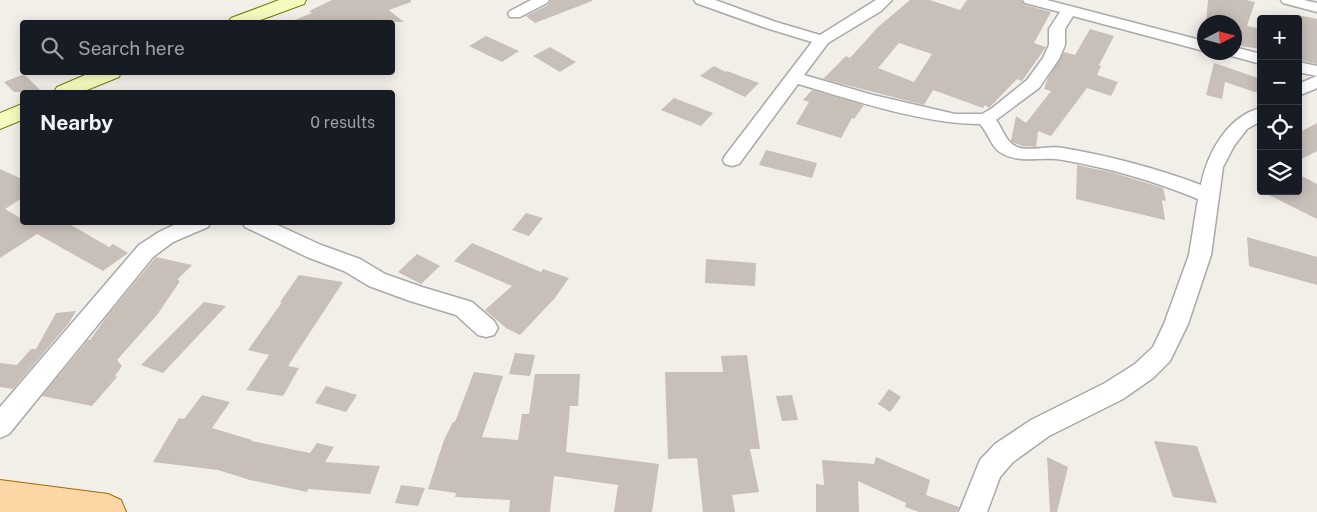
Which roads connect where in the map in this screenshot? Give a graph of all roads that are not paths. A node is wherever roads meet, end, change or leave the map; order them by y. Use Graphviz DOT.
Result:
graph roads {
  1 [pos="297,0"];
  2 [pos="542,0"];
  3 [pos="701,0"];
  4 [pos="885,0"];
  5 [pos="1030,0"];
  6 [pos="1288,0"];
  7 [pos="1317,8"];
  8 [pos="1068,11"];
  9 [pos="515,14"];
  10 [pos="243,20"];
  11 [pos="822,40"];
  12 [pos="1197,44"];
  13 [pos="1242,54"];
  14 [pos="1257,58"];
  15 [pos="1302,68"];
  16 [pos="1317,71"];
  17 [pos="104,75"];
  18 [pos="793,77"];
  19 [pos="1317,81"];
  20 [pos="1302,89"];
  21 [pos="70,90"];
  22 [pos="20,112"];
  23 [pos="1257,115"];
  24 [pos="985,119"];
  25 [pos="0,122"];
  26 [pos="732,160"];
  27 [pos="1208,196"];
  28 [pos="194,225"];
  29 [pos="258,225"];
  30 [pos="486,328"];
  31 [pos="0,426"];
  32 [pos="0,497"];
  33 [pos="84,510"];
  34 [pos="973,512"];
  1 -- 10 [label="street"];
  2 -- 9 [label="street"];
  3 -- 11 [label="street"];
  4 -- 11 [label="street"];
  5 -- 8 [label="street"];
  6 -- 7 [label="street"];
  8 -- 12 [label="street"];
  8 -- 24 [label="street"];
  11 -- 18 [label="street"];
  13 -- 14 [label="street"];
  15 -- 16 [label="street"];
  17 -- 21 [label="street"];
  18 -- 24 [label="street"];
  18 -- 26 [label="street"];
  19 -- 20 [label="street"];
  22 -- 25 [label="street"];
  23 -- 27 [label="street"];
  24 -- 27 [label="street"];
  27 -- 34 [label="street"];
  28 -- 31 [label="street"];
  29 -- 30 [label="street"];
  32 -- 33 [label="main road"];
}
